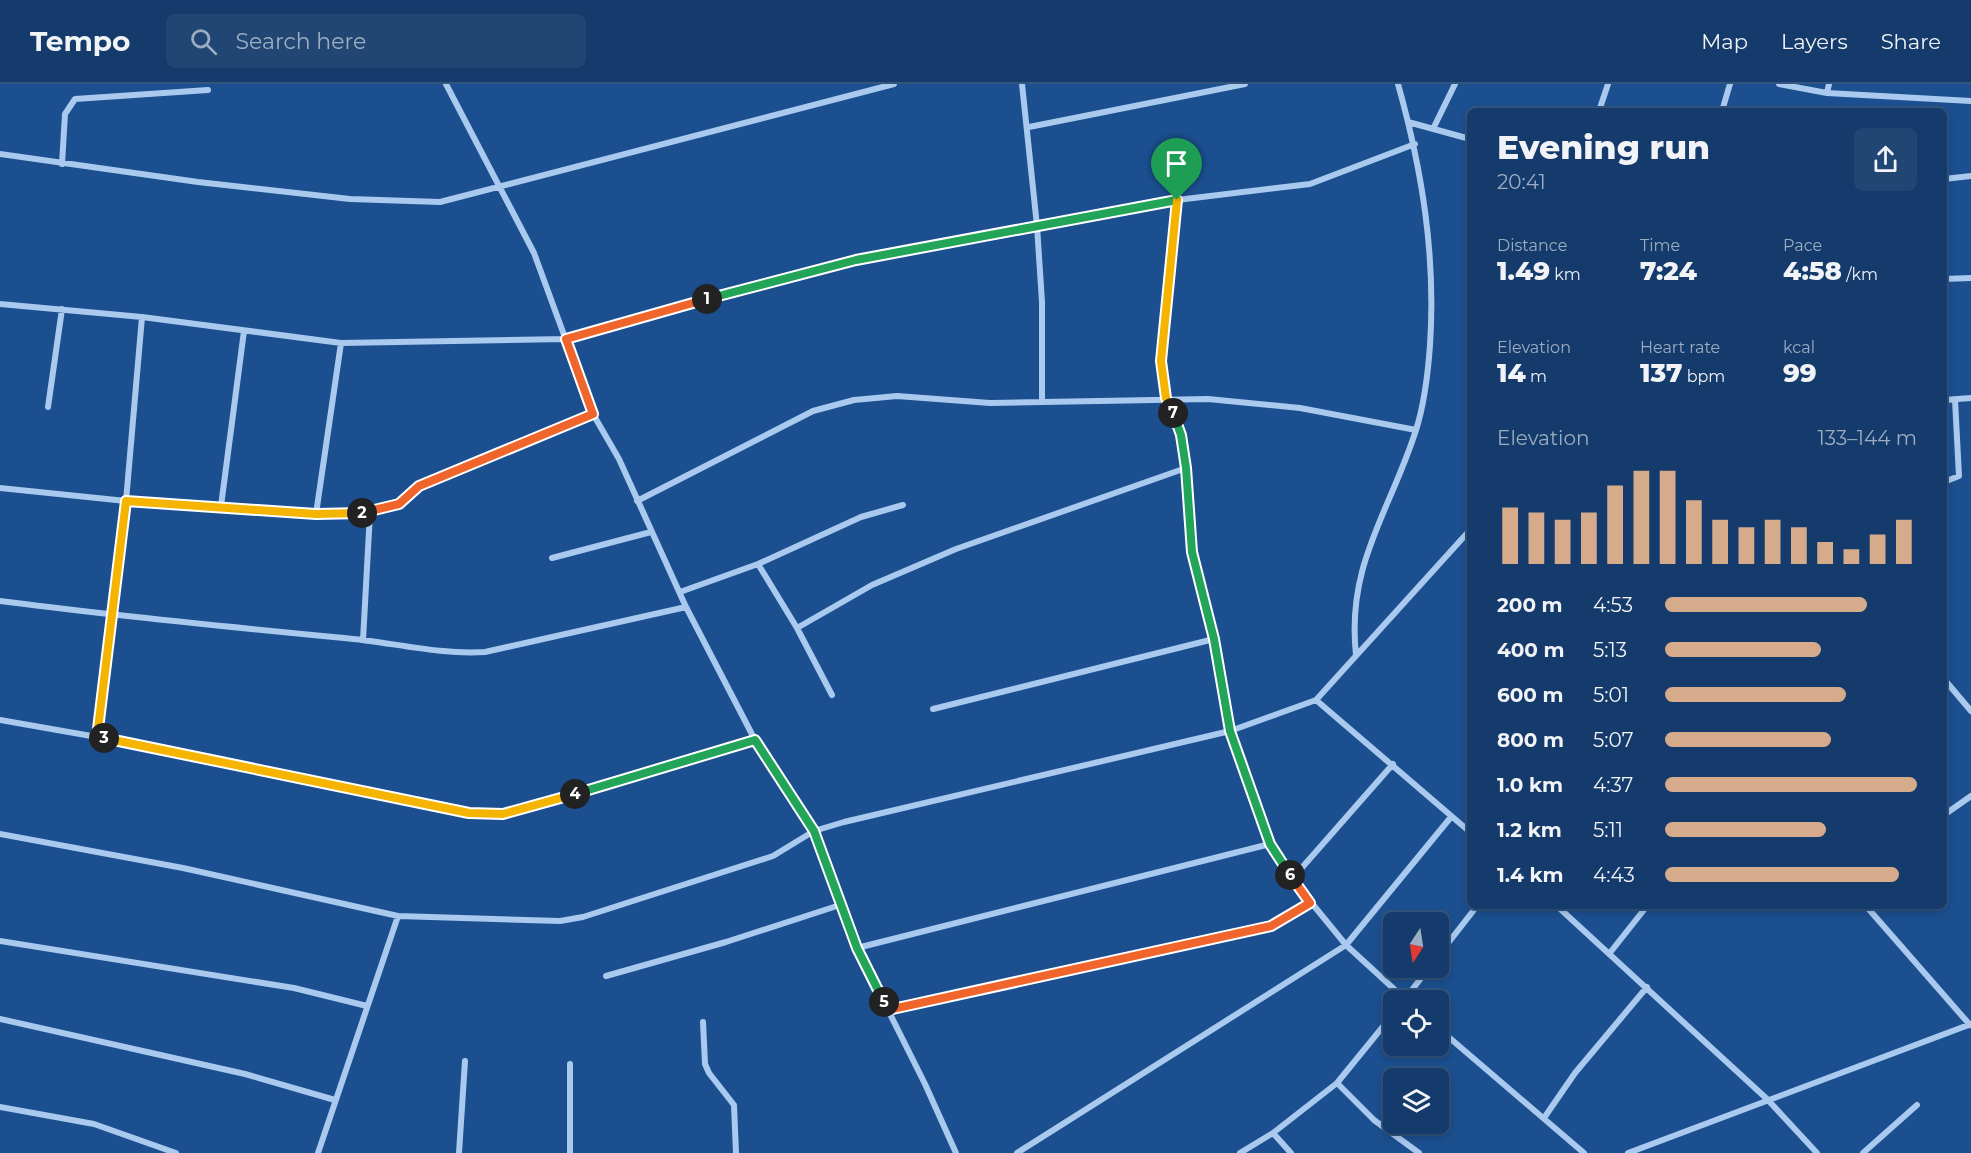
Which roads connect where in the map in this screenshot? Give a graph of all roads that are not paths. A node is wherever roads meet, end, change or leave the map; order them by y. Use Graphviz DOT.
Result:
graph roads {
  1 [pos="446,84"];
  2 [pos="894,84"];
  3 [pos="1022,84"];
  4 [pos="1245,84"];
  5 [pos="1398,84"];
  6 [pos="1455,84"];
  7 [pos="1608,84"];
  8 [pos="1730,84"];
  9 [pos="1779,84"];
  10 [pos="1829,84"];
  11 [pos="208,90"];
  12 [pos="1827,93"];
  13 [pos="1971,101"];
  14 [pos="1600,108"];
  15 [pos="1723,108"];
  16 [pos="1408,122"];
  17 [pos="1029,127"];
  18 [pos="1433,129"];
  19 [pos="1467,138"];
  20 [pos="1415,144"];
  21 [pos="0,154"];
  22 [pos="62,164"];
  23 [pos="1971,176"];
  24 [pos="1947,178"];
  25 [pos="502,187"];
  26 [pos="1177,200"];
  27 [pos="1037,226"];
  28 [pos="1971,278"];
  29 [pos="1947,279"];
  30 [pos="0,304"];
  31 [pos="62,309"];
  32 [pos="142,317"];
  33 [pos="243,331"];
  34 [pos="566,339"];
  35 [pos="341,343"];
  36 [pos="1166,398"];
  37 [pos="1971,398"];
  38 [pos="1947,400"];
  39 [pos="1954,400"];
  40 [pos="1042,401"];
  41 [pos="48,407"];
  42 [pos="593,414"];
  43 [pos="1416,430"];
  44 [pos="1186,468"];
  45 [pos="1947,481"];
  46 [pos="0,488"];
  47 [pos="126,501"];
  48 [pos="637,501"];
  49 [pos="903,505"];
  50 [pos="221,506"];
  51 [pos="370,513"];
  52 [pos="316,514"];
  53 [pos="651,532"];
  54 [pos="1467,533"];
  55 [pos="552,558"];
  56 [pos="758,564"];
  57 [pos="680,592"];
  58 [pos="0,601"];
  59 [pos="686,607"];
  60 [pos="111,616"];
  61 [pos="797,628"];
  62 [pos="1214,639"];
  63 [pos="363,640"];
  64 [pos="1356,655"];
  65 [pos="1947,682"];
  66 [pos="832,695"];
  67 [pos="1316,700"];
  68 [pos="933,709"];
  69 [pos="1971,711"];
  70 [pos="0,720"];
  71 [pos="1230,731"];
  72 [pos="97,737"];
  73 [pos="755,740"];
  74 [pos="1393,764"];
  75 [pos="1971,796"];
  76 [pos="1947,813"];
  77 [pos="1451,817"];
  78 [pos="1467,830"];
  79 [pos="814,831"];
  80 [pos="0,834"];
  81 [pos="1270,844"];
  82 [pos="1292,879"];
  83 [pos="1310,903"];
  84 [pos="840,905"];
  85 [pos="1475,909"];
  86 [pos="1560,909"];
  87 [pos="1645,909"];
  88 [pos="1869,909"];
  89 [pos="398,916"];
  90 [pos="0,941"];
  91 [pos="1449,942"];
  92 [pos="1346,945"];
  93 [pos="857,948"];
  94 [pos="1609,954"];
  95 [pos="606,976"];
  96 [pos="1647,987"];
  97 [pos="1394,990"];
  98 [pos="367,1006"];
  99 [pos="888,1010"];
  100 [pos="0,1019"];
  101 [pos="703,1022"];
  102 [pos="1970,1025"];
  103 [pos="1383,1027"];
  104 [pos="1449,1037"];
  105 [pos="465,1061"];
  106 [pos="570,1064"];
  107 [pos="1337,1083"];
  108 [pos="1767,1099"];
  109 [pos="335,1100"];
  110 [pos="1917,1105"];
  111 [pos="0,1107"];
  112 [pos="1544,1118"];
  113 [pos="1273,1132"];
  114 [pos="176,1153"];
  115 [pos="318,1153"];
  116 [pos="459,1153"];
  117 [pos="570,1153"];
  118 [pos="736,1153"];
  119 [pos="956,1153"];
  120 [pos="1017,1153"];
  121 [pos="1240,1153"];
  122 [pos="1291,1153"];
  123 [pos="1419,1153"];
  124 [pos="1584,1153"];
  125 [pos="1629,1153"];
  126 [pos="1817,1153"];
  127 [pos="1863,1153"];
  1 -- 25 [label="street"];
  2 -- 25 [label="street"];
  3 -- 17 [label="street"];
  4 -- 17 [label="street"];
  5 -- 16 [label="street"];
  6 -- 18 [label="street"];
  7 -- 14 [label="street"];
  8 -- 15 [label="street"];
  9 -- 12 [label="street"];
  10 -- 12 [label="street"];
  11 -- 22 [label="street"];
  12 -- 13 [label="street"];
  16 -- 18 [label="street"];
  16 -- 20 [label="street"];
  17 -- 27 [label="street"];
  18 -- 19 [label="street"];
  20 -- 26 [label="street"];
  20 -- 43 [label="street"];
  21 -- 22 [label="street"];
  22 -- 25 [label="street"];
  23 -- 24 [label="street"];
  25 -- 34 [label="street"];
  26 -- 27 [label="street"];
  26 -- 36 [label="street"];
  27 -- 34 [label="street"];
  27 -- 40 [label="street"];
  28 -- 29 [label="street"];
  30 -- 31 [label="street"];
  31 -- 32 [label="street"];
  31 -- 41 [label="street"];
  32 -- 33 [label="street"];
  32 -- 47 [label="street"];
  33 -- 35 [label="street"];
  33 -- 50 [label="street"];
  34 -- 35 [label="street"];
  34 -- 42 [label="street"];
  35 -- 52 [label="street"];
  36 -- 40 [label="street"];
  36 -- 43 [label="street"];
  36 -- 44 [label="street"];
  37 -- 39 [label="street"];
  38 -- 39 [label="street"];
  39 -- 45 [label="street"];
  40 -- 48 [label="street"];
  42 -- 48 [label="street"];
  42 -- 51 [label="street"];
  43 -- 64 [label="street"];
  44 -- 61 [label="street"];
  44 -- 62 [label="street"];
  46 -- 47 [label="street"];
  47 -- 50 [label="street"];
  47 -- 60 [label="street"];
  48 -- 53 [label="street"];
  49 -- 56 [label="street"];
  50 -- 52 [label="street"];
  51 -- 52 [label="street"];
  51 -- 63 [label="street"];
  53 -- 55 [label="street"];
  53 -- 57 [label="street"];
  54 -- 64 [label="street"];
  56 -- 57 [label="street"];
  56 -- 61 [label="street"];
  57 -- 59 [label="street"];
  58 -- 60 [label="street"];
  59 -- 63 [label="street"];
  59 -- 73 [label="street"];
  60 -- 63 [label="street"];
  60 -- 72 [label="street"];
  61 -- 66 [label="street"];
  62 -- 68 [label="street"];
  62 -- 71 [label="street"];
  64 -- 67 [label="street"];
  65 -- 69 [label="street"];
  67 -- 71 [label="street"];
  67 -- 74 [label="street"];
  70 -- 72 [label="street"];
  71 -- 79 [label="street"];
  71 -- 81 [label="street"];
  72 -- 73 [label="street"];
  73 -- 79 [label="street"];
  74 -- 77 [label="street"];
  74 -- 82 [label="street"];
  75 -- 76 [label="street"];
  77 -- 78 [label="street"];
  77 -- 92 [label="street"];
  79 -- 84 [label="street"];
  79 -- 89 [label="street"];
  80 -- 89 [label="street"];
  81 -- 82 [label="street"];
  81 -- 93 [label="street"];
  82 -- 83 [label="street"];
  83 -- 92 [label="street"];
  83 -- 99 [label="street"];
  84 -- 93 [label="street"];
  84 -- 95 [label="street"];
  85 -- 91 [label="street"];
  86 -- 94 [label="street"];
  87 -- 94 [label="street"];
  88 -- 102 [label="street"];
  89 -- 98 [label="street"];
  90 -- 98 [label="street"];
  92 -- 97 [label="street"];
  92 -- 120 [label="street"];
  93 -- 99 [label="street"];
  94 -- 96 [label="street"];
  96 -- 108 [label="street"];
  96 -- 112 [label="street"];
  98 -- 109 [label="street"];
  99 -- 119 [label="street"];
  100 -- 109 [label="street"];
  101 -- 118 [label="street"];
  102 -- 108 [label="street"];
  103 -- 107 [label="street"];
  104 -- 112 [label="street"];
  105 -- 116 [label="street"];
  106 -- 117 [label="street"];
  107 -- 113 [label="street"];
  107 -- 123 [label="street"];
  108 -- 125 [label="street"];
  108 -- 126 [label="street"];
  109 -- 115 [label="street"];
  110 -- 127 [label="street"];
  111 -- 114 [label="street"];
  112 -- 124 [label="street"];
  113 -- 121 [label="street"];
  113 -- 122 [label="street"];
}
